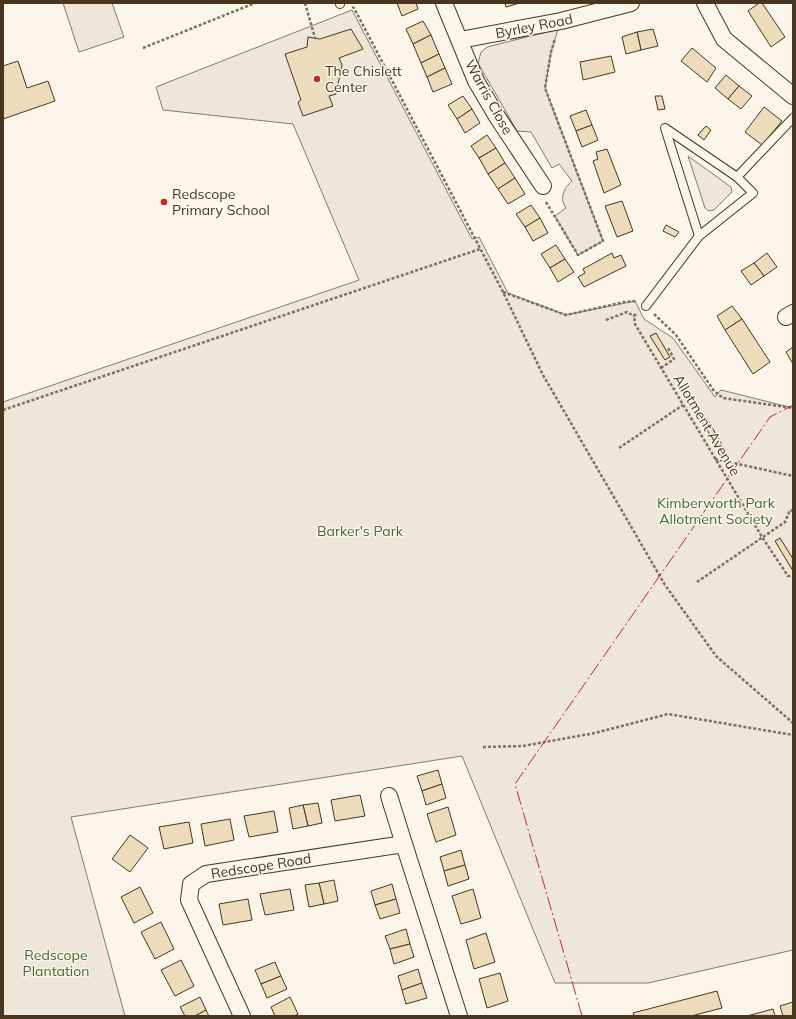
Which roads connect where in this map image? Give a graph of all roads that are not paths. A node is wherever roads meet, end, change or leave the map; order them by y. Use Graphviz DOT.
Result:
graph roads {
  1 [pos="444,3"];
  2 [pos="631,3"];
  3 [pos="705,3"];
  4 [pos="460,40"];
  5 [pos="793,96"];
  6 [pos="793,118"];
  7 [pos="737,177"];
  8 [pos="543,186"];
  9 [pos="699,236"];
  10 [pos="646,306"];
  11 [pos="389,796"];
  12 [pos="404,844"];
  13 [pos="242,1016"];
  14 [pos="459,1016"];
  1 -- 4 [label="street, Warris Close"];
  2 -- 4 [label="street, Byrley Road"];
  3 -- 5 [label="street"];
  4 -- 8 [label="street, Warris Close"];
  6 -- 7 [label="lane"];
  7 -- 9 [label="lane"];
  7 -- 9 [label="lane"];
  9 -- 10 [label="lane"];
  11 -- 12 [label="street"];
  12 -- 13 [label="street, Redscope Road"];
  12 -- 14 [label="street"];
}
